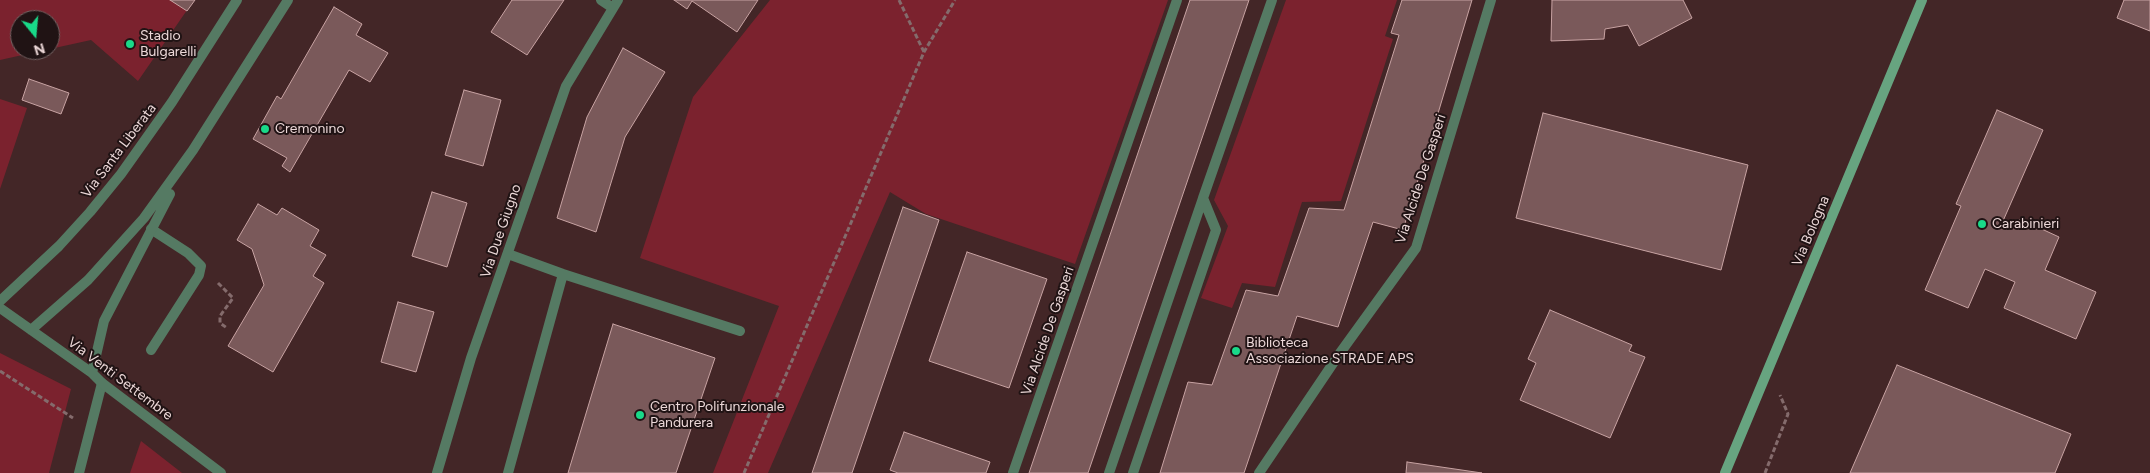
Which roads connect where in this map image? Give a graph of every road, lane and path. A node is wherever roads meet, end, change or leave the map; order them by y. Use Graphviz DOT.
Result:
graph roads {
  1 [pos="237,0"];
  2 [pos="288,0"];
  3 [pos="601,0"];
  4 [pos="899,0"];
  5 [pos="955,0"];
  6 [pos="1177,0"];
  7 [pos="1272,0"];
  8 [pos="1491,0"];
  9 [pos="1922,0"];
  10 [pos="616,4"];
  11 [pos="924,52"];
  12 [pos="193,150"];
  13 [pos="1203,198"];
  14 [pos="151,229"];
  15 [pos="508,254"];
  16 [pos="563,274"];
  17 [pos="0,301"];
  18 [pos="0,308"];
  19 [pos="32,330"];
  20 [pos="740,331"];
  21 [pos="151,350"];
  22 [pos="1769,367"];
  23 [pos="0,371"];
  24 [pos="92,373"];
  25 [pos="102,383"];
  26 [pos="89,429"];
  27 [pos="79,473"];
  28 [pos="221,473"];
  29 [pos="437,473"];
  30 [pos="508,473"];
  31 [pos="744,473"];
  32 [pos="1013,473"];
  33 [pos="1109,473"];
  34 [pos="1133,473"];
  35 [pos="1259,473"];
  36 [pos="1725,473"];
  37 [pos="1765,473"];
  1 -- 17 [label="street, Via Santa Liberata"];
  2 -- 12 [label="street"];
  3 -- 10 [label="street, Via Due Giugno"];
  4 -- 11 [label="path"];
  5 -- 11 [label="path"];
  6 -- 32 [label="street, Via Alcide De Gasperi"];
  7 -- 13 [label="street"];
  8 -- 35 [label="street, Via Alcide De Gasperi"];
  9 -- 22 [label="main road, Via Bologna"];
  10 -- 15 [label="street, Via Due Giugno"];
  11 -- 31 [label="path"];
  12 -- 14 [label="street"];
  12 -- 19 [label="street"];
  13 -- 33 [label="street"];
  13 -- 34 [label="street"];
  14 -- 21 [label="street"];
  14 -- 24 [label="street"];
  15 -- 16 [label="street"];
  15 -- 29 [label="street, Via Due Giugno"];
  16 -- 20 [label="street"];
  16 -- 30 [label="street"];
  18 -- 19 [label="street, Via Venti Settembre"];
  19 -- 24 [label="street, Via Venti Settembre"];
  22 -- 36 [label="main road, Via Bologna"];
  22 -- 37 [label="path"];
  23 -- 26 [label="path"];
  24 -- 25 [label="street, Via Venti Settembre"];
  25 -- 26 [label="street"];
  25 -- 28 [label="street, Via Venti Settembre"];
  26 -- 27 [label="street"];
}
